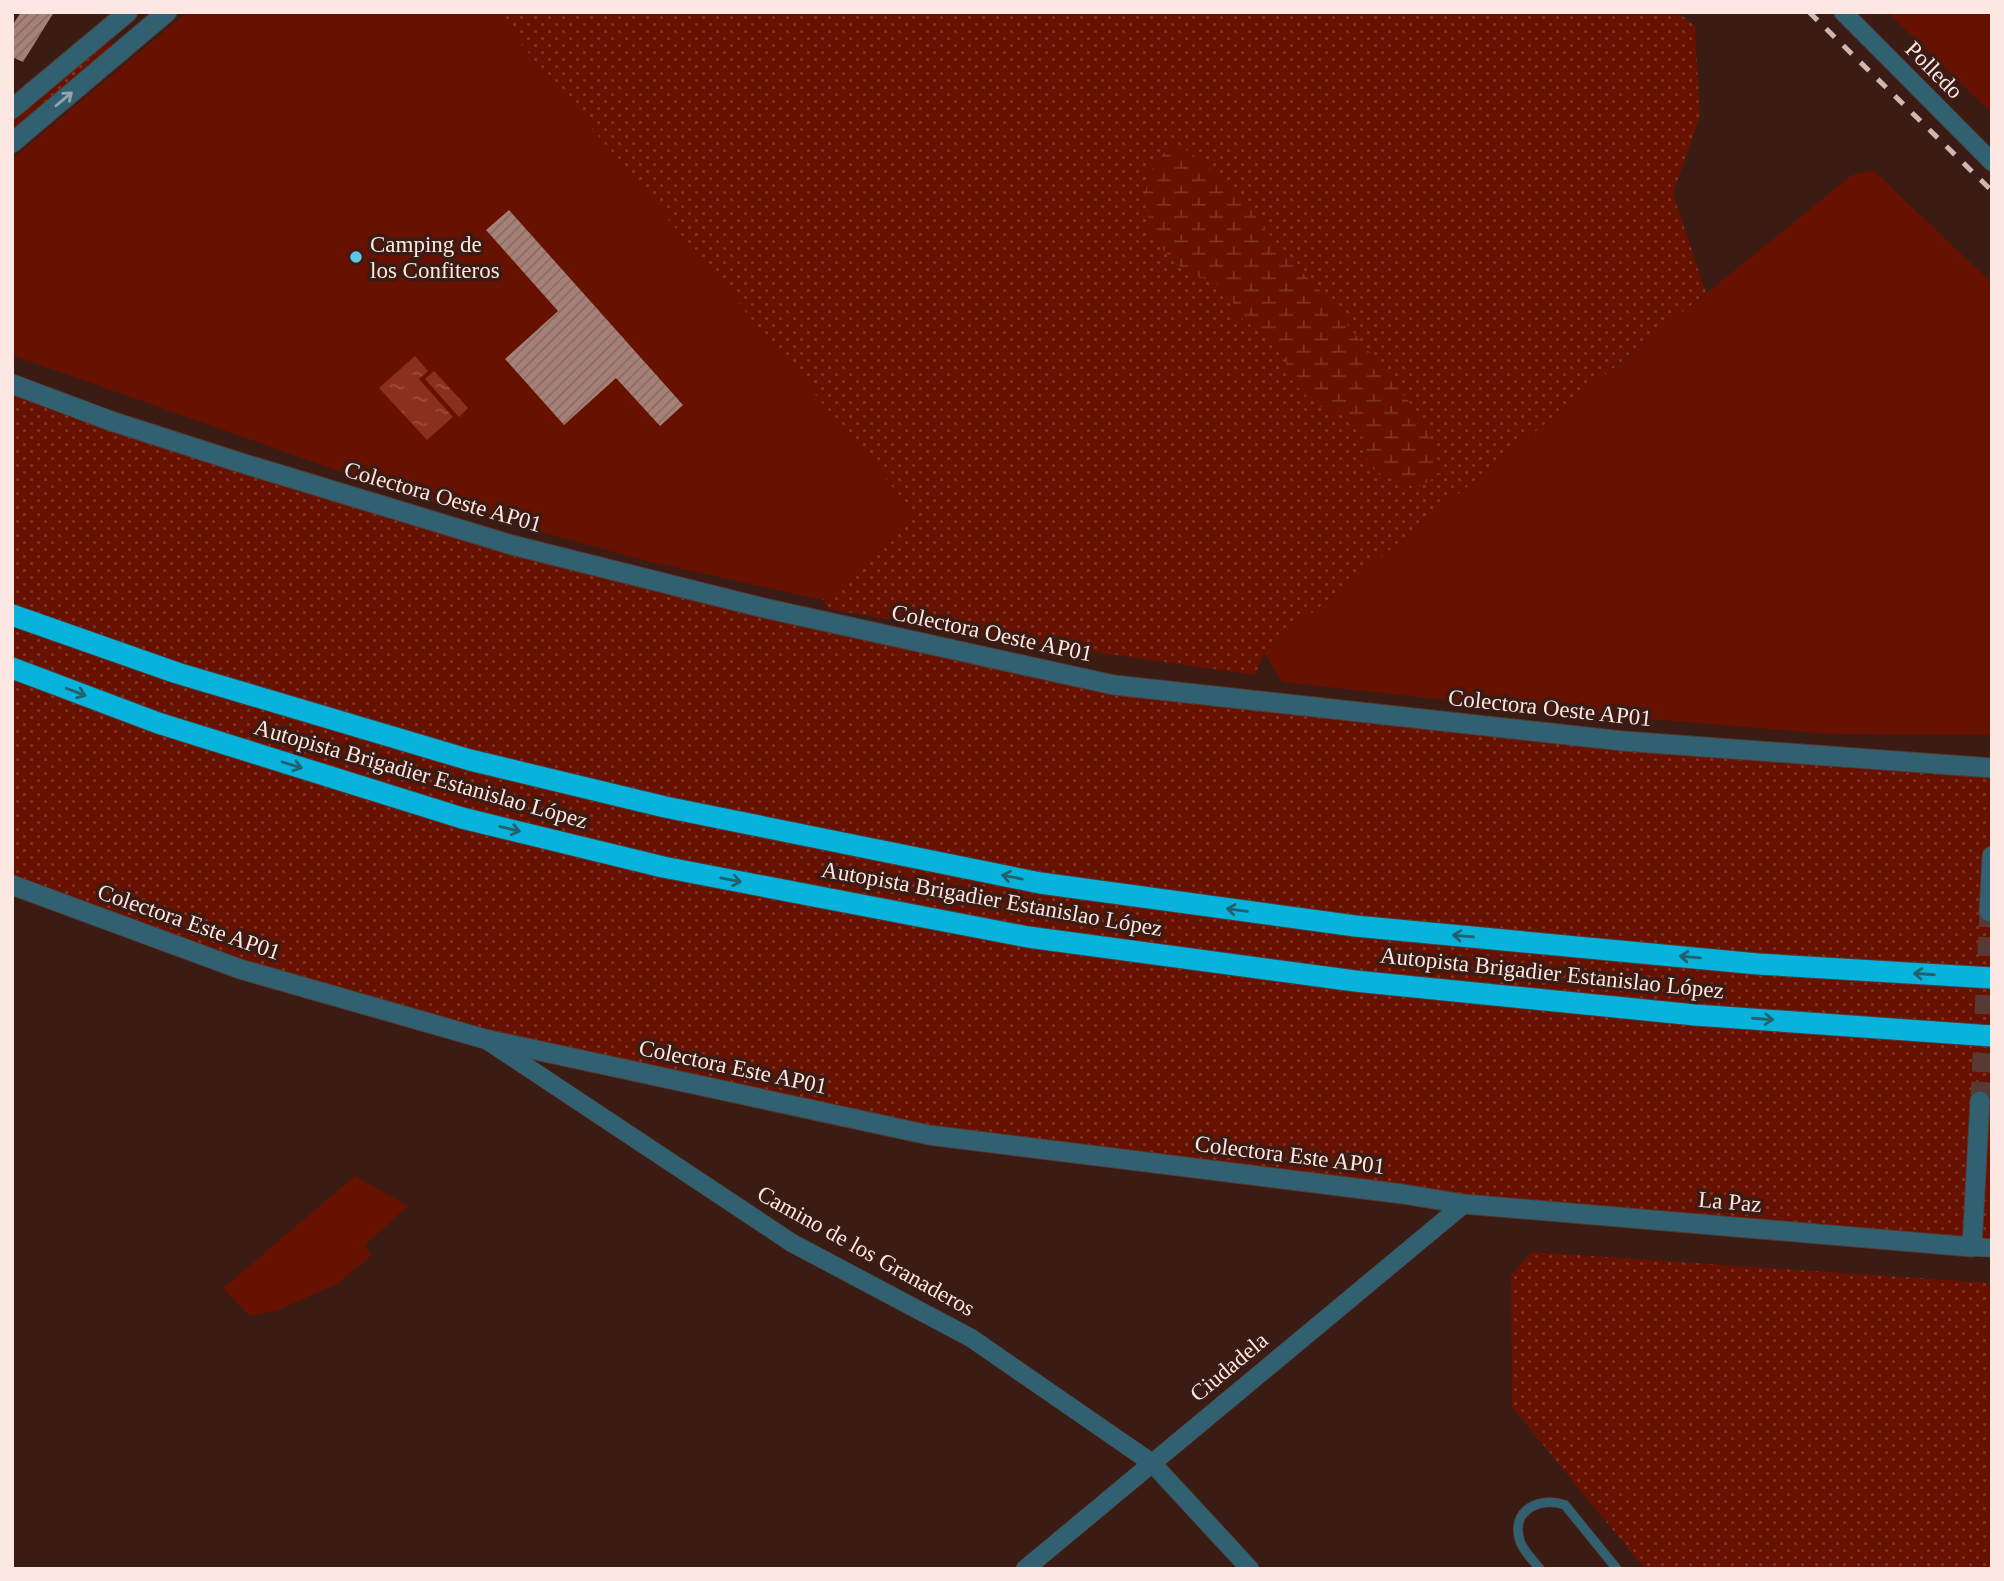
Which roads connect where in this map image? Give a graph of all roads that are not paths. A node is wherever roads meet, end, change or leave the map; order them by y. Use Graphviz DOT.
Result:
graph roads {
  1 [pos="167,12"];
  2 [pos="1843,12"];
  3 [pos="122,14"];
  4 [pos="146,29"];
  5 [pos="12,110"];
  6 [pos="12,143"];
  7 [pos="1992,162"];
  8 [pos="12,384"];
  9 [pos="12,615"];
  10 [pos="12,668"];
  11 [pos="1992,768"];
  12 [pos="1992,856"];
  13 [pos="12,885"];
  14 [pos="1989,912"];
  15 [pos="1992,978"];
  16 [pos="1992,1036"];
  17 [pos="485,1039"];
  18 [pos="1980,1101"];
  19 [pos="1464,1204"];
  20 [pos="1982,1247"];
  21 [pos="1152,1463"];
  22 [pos="1025,1569"];
  23 [pos="1250,1569"];
  24 [pos="1540,1569"];
  25 [pos="1617,1569"];
  1 -- 4 [label="street"];
  2 -- 7 [label="street, Polledo"];
  3 -- 4 [label="street"];
  3 -- 5 [label="street"];
  6 -- 4 [label="street, one-way"];
  8 -- 11 [label="street, Colectora Oeste AP01"];
  15 -- 9 [label="highway, Autopista Brigadier Estanislao López, one-way"];
  10 -- 16 [label="highway, Autopista Brigadier Estanislao López, one-way"];
  12 -- 14 [label="street"];
  13 -- 17 [label="street, Colectora Este AP01"];
  17 -- 19 [label="street, Colectora Este AP01"];
  17 -- 21 [label="street, Camino de los Granaderos"];
  18 -- 20 [label="street"];
  19 -- 20 [label="street, La Paz"];
  19 -- 21 [label="street, Ciudadela"];
  21 -- 22 [label="street, Ciudadela"];
  21 -- 23 [label="street, Camino de los Granaderos"];
  24 -- 25 [label="lane"];
}
